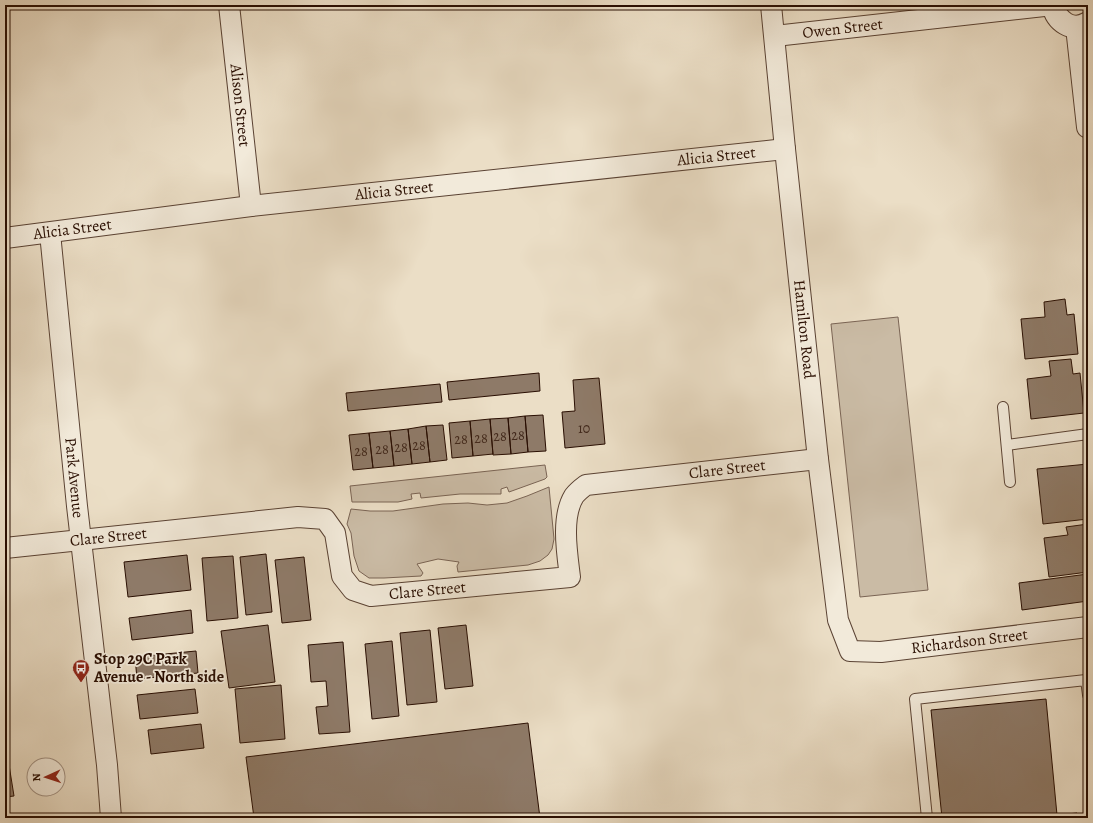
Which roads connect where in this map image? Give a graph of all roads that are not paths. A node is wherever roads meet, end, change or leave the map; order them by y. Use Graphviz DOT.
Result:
graph roads {
  1 [pos="229,5"];
  2 [pos="771,5"];
  3 [pos="1053,5"];
  4 [pos="1082,25"];
  5 [pos="775,36"];
  6 [pos="1088,127"];
  7 [pos="785,150"];
  8 [pos="250,206"];
  9 [pos="50,233"];
  10 [pos="5,238"];
  11 [pos="1002,407"];
  12 [pos="1088,434"];
  13 [pos="1007,445"];
  14 [pos="818,460"];
  15 [pos="1010,482"];
  16 [pos="80,539"];
  17 [pos="5,548"];
  18 [pos="1088,627"];
  19 [pos="850,651"];
  20 [pos="1088,695"];
  21 [pos="111,818"];
  22 [pos="927,818"];
  1 -- 8 [label="street, Alison Street"];
  2 -- 5 [label="street, Hamilton Road"];
  3 -- 4 [label="street"];
  3 -- 5 [label="street, Owen Street"];
  4 -- 6 [label="street"];
  5 -- 7 [label="street, Hamilton Road"];
  7 -- 8 [label="street, Alicia Street"];
  7 -- 14 [label="street, Hamilton Road"];
  8 -- 9 [label="street, Alicia Street"];
  9 -- 10 [label="street, Alicia Street"];
  9 -- 16 [label="street, Park Avenue"];
  11 -- 13 [label="lane"];
  12 -- 13 [label="lane"];
  13 -- 15 [label="lane"];
  14 -- 16 [label="street, Clare Street"];
  14 -- 19 [label="street, Hamilton Road"];
  16 -- 17 [label="street, Clare Street"];
  16 -- 21 [label="street, Park Avenue"];
  18 -- 19 [label="street, Richardson Street"];
  20 -- 22 [label="lane"];
}
